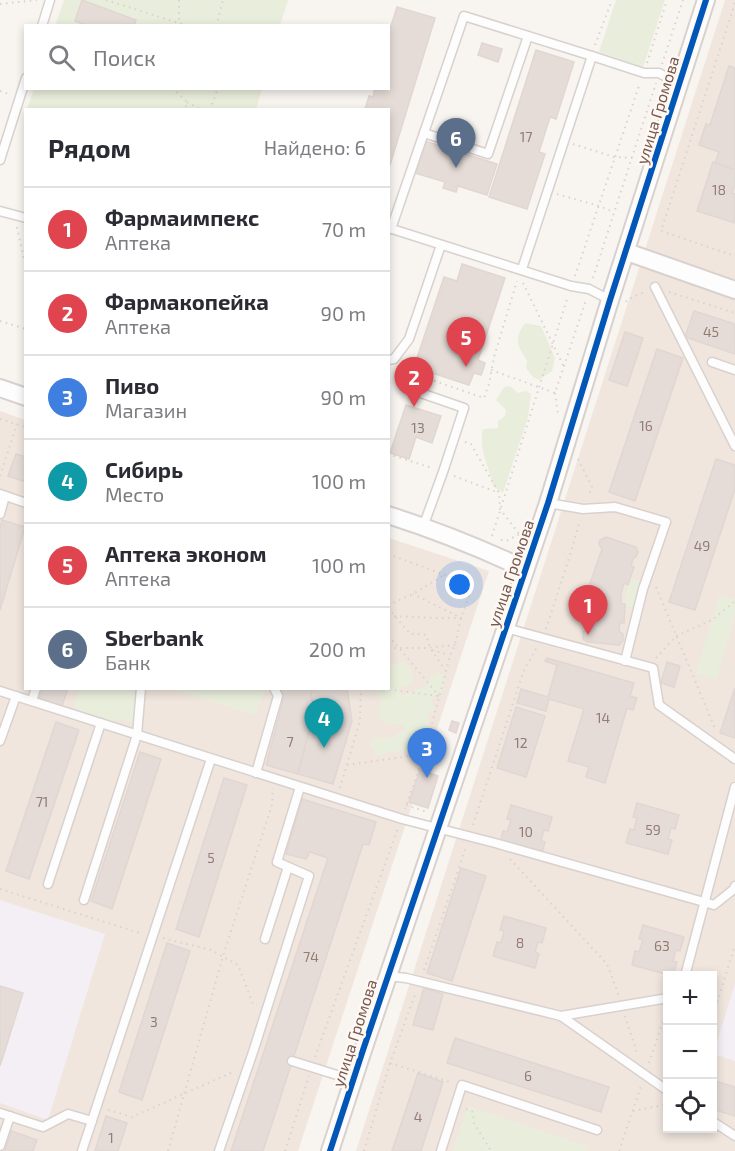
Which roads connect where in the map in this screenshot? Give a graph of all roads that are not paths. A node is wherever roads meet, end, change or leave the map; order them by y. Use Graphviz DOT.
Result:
graph roads {
  1 [pos="50,0"];
  2 [pos="706,0"];
  3 [pos="43,24"];
  4 [pos="528,36"];
  5 [pos="592,56"];
  6 [pos="24,84"];
  7 [pos="679,84"];
  8 [pos="424,133"];
  9 [pos="0,160"];
  10 [pos="0,211"];
  11 [pos="24,218"];
  12 [pos="390,229"];
  13 [pos="441,245"];
  14 [pos="627,252"];
  15 [pos="522,269"];
  16 [pos="655,288"];
  17 [pos="735,290"];
  18 [pos="617,305"];
  19 [pos="391,360"];
  20 [pos="712,362"];
  21 [pos="735,370"];
  22 [pos="0,388"];
  23 [pos="415,391"];
  24 [pos="24,396"];
  25 [pos="735,446"];
  26 [pos="3,495"];
  27 [pos="24,502"];
  28 [pos="548,503"];
  29 [pos="0,513"];
  30 [pos="390,518"];
  31 [pos="423,527"];
  32 [pos="525,569"];
  33 [pos="506,628"];
  34 [pos="625,661"];
  35 [pos="35,690"];
  36 [pos="141,690"];
  37 [pos="275,690"];
  38 [pos="0,691"];
  39 [pos="15,696"];
  40 [pos="32,701"];
  41 [pos="101,723"];
  42 [pos="137,735"];
  43 [pos="0,741"];
  44 [pos="211,759"];
  45 [pos="735,759"];
  46 [pos="256,773"];
  47 [pos="300,787"];
  48 [pos="735,787"];
  49 [pos="438,827"];
  50 [pos="288,867"];
  51 [pos="48,884"];
  52 [pos="735,886"];
  53 [pos="84,900"];
  54 [pos="704,902"];
  55 [pos="265,939"];
  56 [pos="686,971"];
  57 [pos="388,976"];
  58 [pos="663,999"];
  59 [pos="561,1016"];
  60 [pos="254,1049"];
  61 [pos="264,1052"];
  62 [pos="292,1061"];
  63 [pos="353,1080"];
  64 [pos="663,1088"];
  65 [pos="0,1113"];
  66 [pos="9,1116"];
  67 [pos="92,1121"];
  68 [pos="717,1124"];
  69 [pos="597,1130"];
  70 [pos="735,1136"];
  71 [pos="0,1146"];
  72 [pos="82,1151"];
  73 [pos="219,1151"];
  74 [pos="330,1151"];
  75 [pos="441,1151"];
  1 -- 3 [label="lane"];
  2 -- 7 [label="street, улица Громова"];
  4 -- 5 [label="lane"];
  4 -- 8 [label="lane"];
  4 -- 8 [label="lane"];
  5 -- 7 [label="lane"];
  5 -- 15 [label="lane"];
  6 -- 9 [label="lane"];
  7 -- 14 [label="street, улица Громова"];
  8 -- 12 [label="lane"];
  10 -- 11 [label="lane"];
  12 -- 13 [label="lane"];
  13 -- 15 [label="lane"];
  13 -- 19 [label="lane"];
  14 -- 17 [label="street"];
  14 -- 18 [label="street, улица Громова"];
  15 -- 18 [label="lane"];
  16 -- 25 [label="lane"];
  18 -- 28 [label="street, улица Громова"];
  20 -- 21 [label="lane"];
  22 -- 24 [label="street"];
  23 -- 31 [label="lane"];
  26 -- 27 [label="lane"];
  26 -- 29 [label="lane"];
  28 -- 32 [label="street, улица Громова"];
  28 -- 34 [label="lane"];
  30 -- 31 [label="street"];
  31 -- 32 [label="street"];
  32 -- 33 [label="street, улица Громова"];
  33 -- 34 [label="lane"];
  33 -- 49 [label="street, улица Громова"];
  34 -- 45 [label="lane"];
  35 -- 40 [label="lane"];
  36 -- 42 [label="lane"];
  37 -- 46 [label="lane"];
  38 -- 39 [label="lane"];
  39 -- 40 [label="lane"];
  39 -- 43 [label="lane"];
  40 -- 41 [label="lane"];
  41 -- 42 [label="lane"];
  41 -- 51 [label="lane"];
  42 -- 44 [label="lane"];
  42 -- 53 [label="lane"];
  44 -- 46 [label="lane"];
  44 -- 67 [label="lane"];
  46 -- 47 [label="lane"];
  47 -- 49 [label="lane"];
  47 -- 50 [label="lane"];
  48 -- 54 [label="lane"];
  49 -- 54 [label="lane"];
  49 -- 57 [label="street, улица Громова"];
  50 -- 55 [label="lane"];
  50 -- 60 [label="lane"];
  52 -- 54 [label="lane"];
  54 -- 56 [label="lane"];
  57 -- 59 [label="lane"];
  57 -- 63 [label="street, улица Громова"];
  58 -- 59 [label="lane"];
  59 -- 64 [label="lane"];
  60 -- 61 [label="lane"];
  60 -- 73 [label="lane"];
  62 -- 63 [label="lane"];
  63 -- 74 [label="street, улица Громова"];
  65 -- 66 [label="lane"];
  66 -- 67 [label="lane"];
  66 -- 71 [label="lane"];
  67 -- 72 [label="lane"];
  68 -- 70 [label="lane"];
  69 -- 75 [label="lane"];
}
